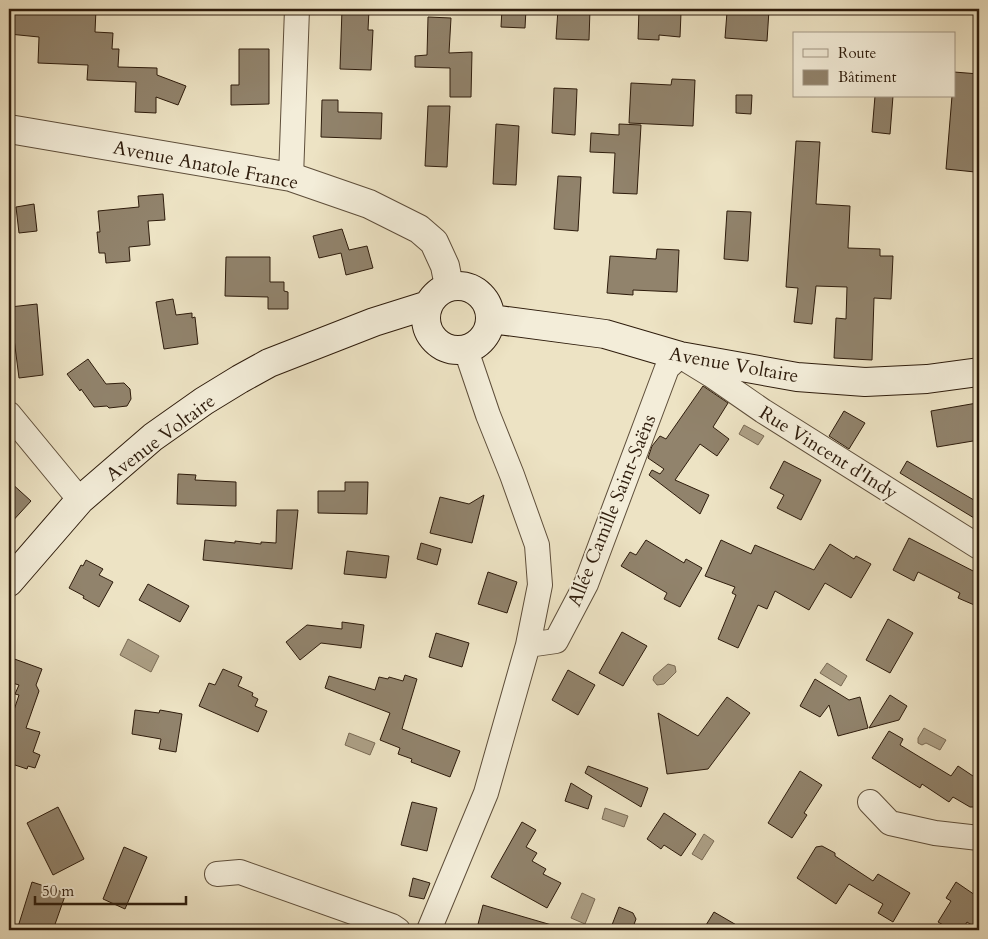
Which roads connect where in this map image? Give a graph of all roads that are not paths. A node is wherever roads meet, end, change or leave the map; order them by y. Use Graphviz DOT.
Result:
graph roads {
  1 [pos="297,9"];
  2 [pos="9,129"];
  3 [pos="291,177"];
  4 [pos="449,286"];
  5 [pos="428,305"];
  6 [pos="491,318"];
  7 [pos="430,334"];
  8 [pos="343,335"];
  9 [pos="466,350"];
  10 [pos="680,356"];
  11 [pos="979,372"];
  12 [pos="9,414"];
  13 [pos="80,500"];
  14 [pos="979,547"];
  15 [pos="9,582"];
  16 [pos="528,645"];
  17 [pos="870,802"];
  18 [pos="979,838"];
  19 [pos="217,874"];
  20 [pos="398,930"];
  21 [pos="429,930"];
  1 -- 3 [label="street"];
  2 -- 3 [label="main road, Avenue Anatole France"];
  3 -- 4 [label="main road, Avenue Anatole France"];
  4 -- 5 [label="main road"];
  4 -- 6 [label="main road"];
  5 -- 7 [label="main road"];
  5 -- 8 [label="main road, Avenue Voltaire"];
  6 -- 9 [label="main road"];
  6 -- 10 [label="main road, Avenue Voltaire"];
  7 -- 8 [label="main road, Avenue Voltaire"];
  7 -- 9 [label="main road"];
  8 -- 13 [label="main road, Avenue Voltaire"];
  9 -- 16 [label="street, Allée Camille Saint-Saëns"];
  10 -- 11 [label="main road, Avenue Voltaire"];
  10 -- 14 [label="street, Rue Vincent d'Indy"];
  10 -- 16 [label="street, Allée Camille Saint-Saëns"];
  12 -- 13 [label="street"];
  13 -- 15 [label="main road, Avenue Voltaire"];
  16 -- 21 [label="street, Allée Camille Saint-Saëns"];
  17 -- 18 [label="street"];
  19 -- 20 [label="street"];
}
